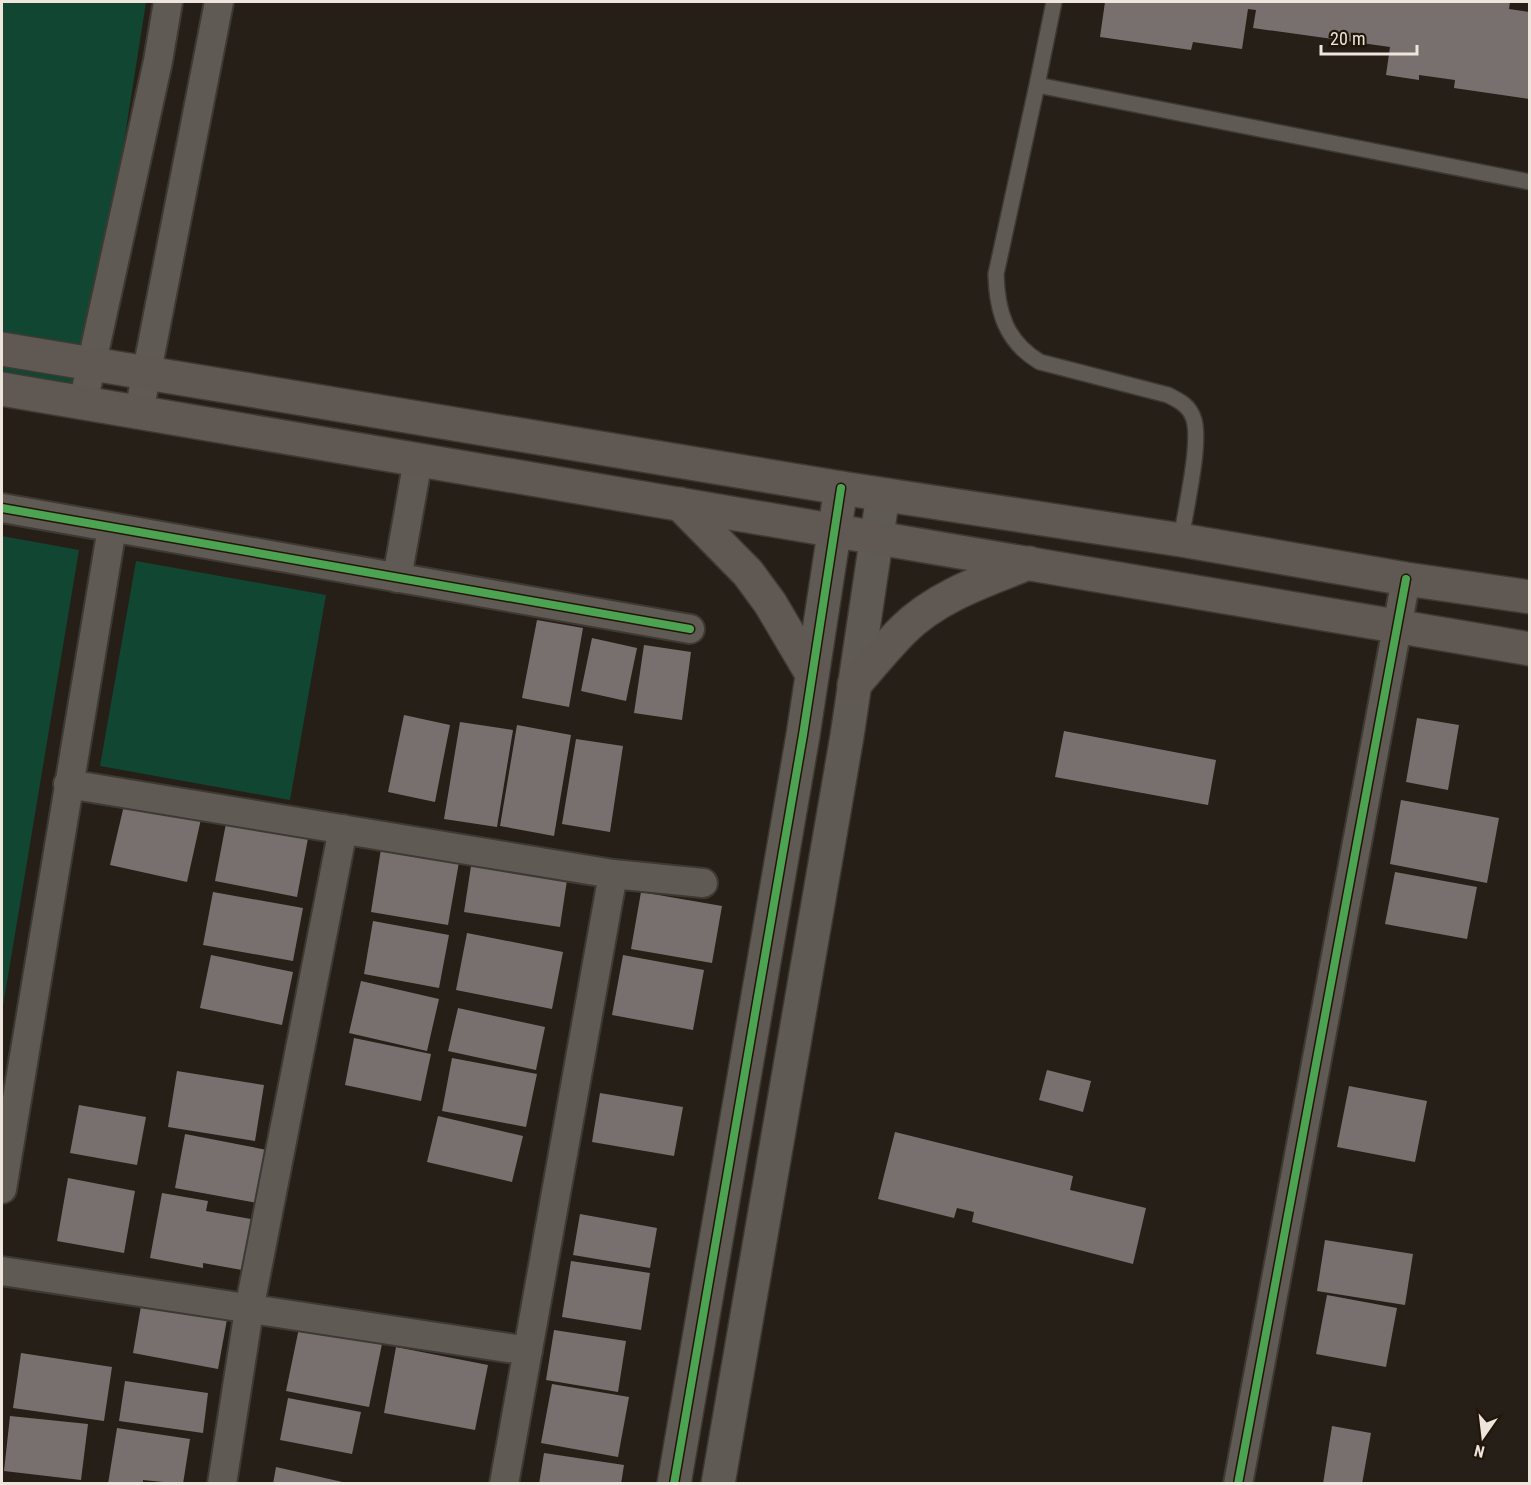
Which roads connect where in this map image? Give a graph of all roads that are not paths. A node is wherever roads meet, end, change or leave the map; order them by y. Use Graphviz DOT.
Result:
graph roads {
  1 [pos="168,2"];
  2 [pos="219,2"];
  3 [pos="1054,2"];
  4 [pos="1037,86"];
  5 [pos="1530,182"];
  6 [pos="2,350"];
  7 [pos="90,364"];
  8 [pos="147,373"];
  9 [pos="2,389"];
  10 [pos="83,403"];
  11 [pos="139,412"];
  12 [pos="418,459"];
  13 [pos="841,488"];
  14 [pos="883,495"];
  15 [pos="680,504"];
  16 [pos="2,508"];
  17 [pos="112,528"];
  18 [pos="834,530"];
  19 [pos="876,537"];
  20 [pos="1181,540"];
  21 [pos="1029,563"];
  22 [pos="397,578"];
  23 [pos="1406,579"];
  24 [pos="1530,597"];
  25 [pos="1396,627"];
  26 [pos="690,629"];
  27 [pos="1530,649"];
  28 [pos="812,674"];
  29 [pos="854,685"];
  30 [pos="799,756"];
  31 [pos="842,766"];
  32 [pos="68,784"];
  33 [pos="343,829"];
  34 [pos="613,874"];
  35 [pos="704,883"];
  36 [pos="736,1124"];
  37 [pos="778,1133"];
  38 [pos="2,1189"];
  39 [pos="2,1271"];
  40 [pos="249,1310"];
  41 [pos="528,1351"];
  42 [pos="222,1484"];
  43 [pos="504,1484"];
  44 [pos="674,1484"];
  45 [pos="718,1484"];
  46 [pos="1238,1484"];
  1 -- 7 [label="street"];
  2 -- 8 [label="street"];
  3 -- 4 [label="lane"];
  4 -- 5 [label="lane"];
  4 -- 20 [label="lane"];
  6 -- 7 [label="main road"];
  7 -- 8 [label="main road"];
  7 -- 10 [label="street"];
  8 -- 11 [label="street"];
  8 -- 13 [label="main road"];
  9 -- 10 [label="main road"];
  10 -- 11 [label="main road"];
  11 -- 12 [label="main road"];
  12 -- 15 [label="main road"];
  12 -- 22 [label="street"];
  13 -- 14 [label="main road"];
  13 -- 18 [label="street"];
  14 -- 19 [label="street"];
  14 -- 20 [label="main road"];
  15 -- 18 [label="main road"];
  15 -- 28 [label="main road"];
  16 -- 17 [label="street"];
  17 -- 22 [label="street"];
  17 -- 32 [label="street"];
  18 -- 19 [label="main road"];
  18 -- 28 [label="street"];
  19 -- 21 [label="main road"];
  19 -- 29 [label="street"];
  20 -- 23 [label="main road"];
  21 -- 25 [label="main road"];
  21 -- 29 [label="main road"];
  22 -- 26 [label="street"];
  23 -- 24 [label="main road"];
  23 -- 25 [label="street"];
  25 -- 27 [label="main road"];
  25 -- 46 [label="street"];
  28 -- 30 [label="street"];
  29 -- 31 [label="street"];
  30 -- 31 [label="street"];
  30 -- 36 [label="street"];
  31 -- 37 [label="street"];
  32 -- 33 [label="street"];
  32 -- 38 [label="street"];
  33 -- 34 [label="street"];
  33 -- 40 [label="street"];
  34 -- 35 [label="street"];
  34 -- 41 [label="street"];
  36 -- 37 [label="street"];
  36 -- 44 [label="street"];
  37 -- 45 [label="street"];
  39 -- 40 [label="street"];
  40 -- 41 [label="street"];
  40 -- 42 [label="street"];
  41 -- 43 [label="street"];
}
